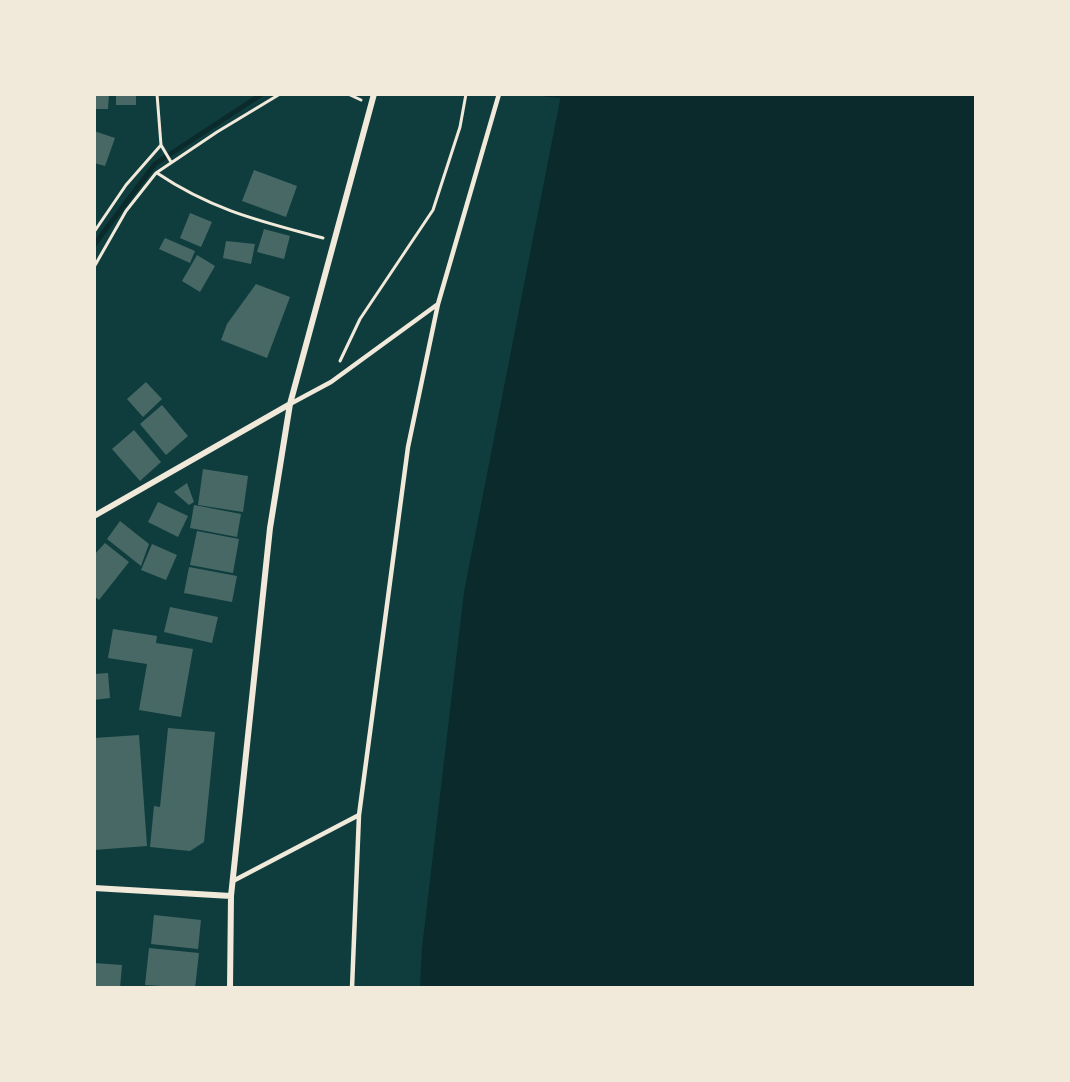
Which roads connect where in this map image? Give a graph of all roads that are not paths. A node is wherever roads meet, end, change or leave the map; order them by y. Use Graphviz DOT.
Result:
graph roads {
  1 [pos="374,94"];
  2 [pos="499,94"];
  3 [pos="438,304"];
  4 [pos="290,404"];
  5 [pos="94,516"];
  6 [pos="359,815"];
  7 [pos="233,881"];
  8 [pos="94,888"];
  9 [pos="231,896"];
  10 [pos="230,987"];
  11 [pos="352,987"];
  1 -- 4 [label="street"];
  2 -- 3 [label="lane"];
  3 -- 4 [label="lane"];
  3 -- 6 [label="lane"];
  4 -- 5 [label="street"];
  4 -- 7 [label="street"];
  6 -- 7 [label="lane"];
  6 -- 11 [label="lane"];
  7 -- 9 [label="street"];
  8 -- 9 [label="street"];
  9 -- 10 [label="street"];
}
